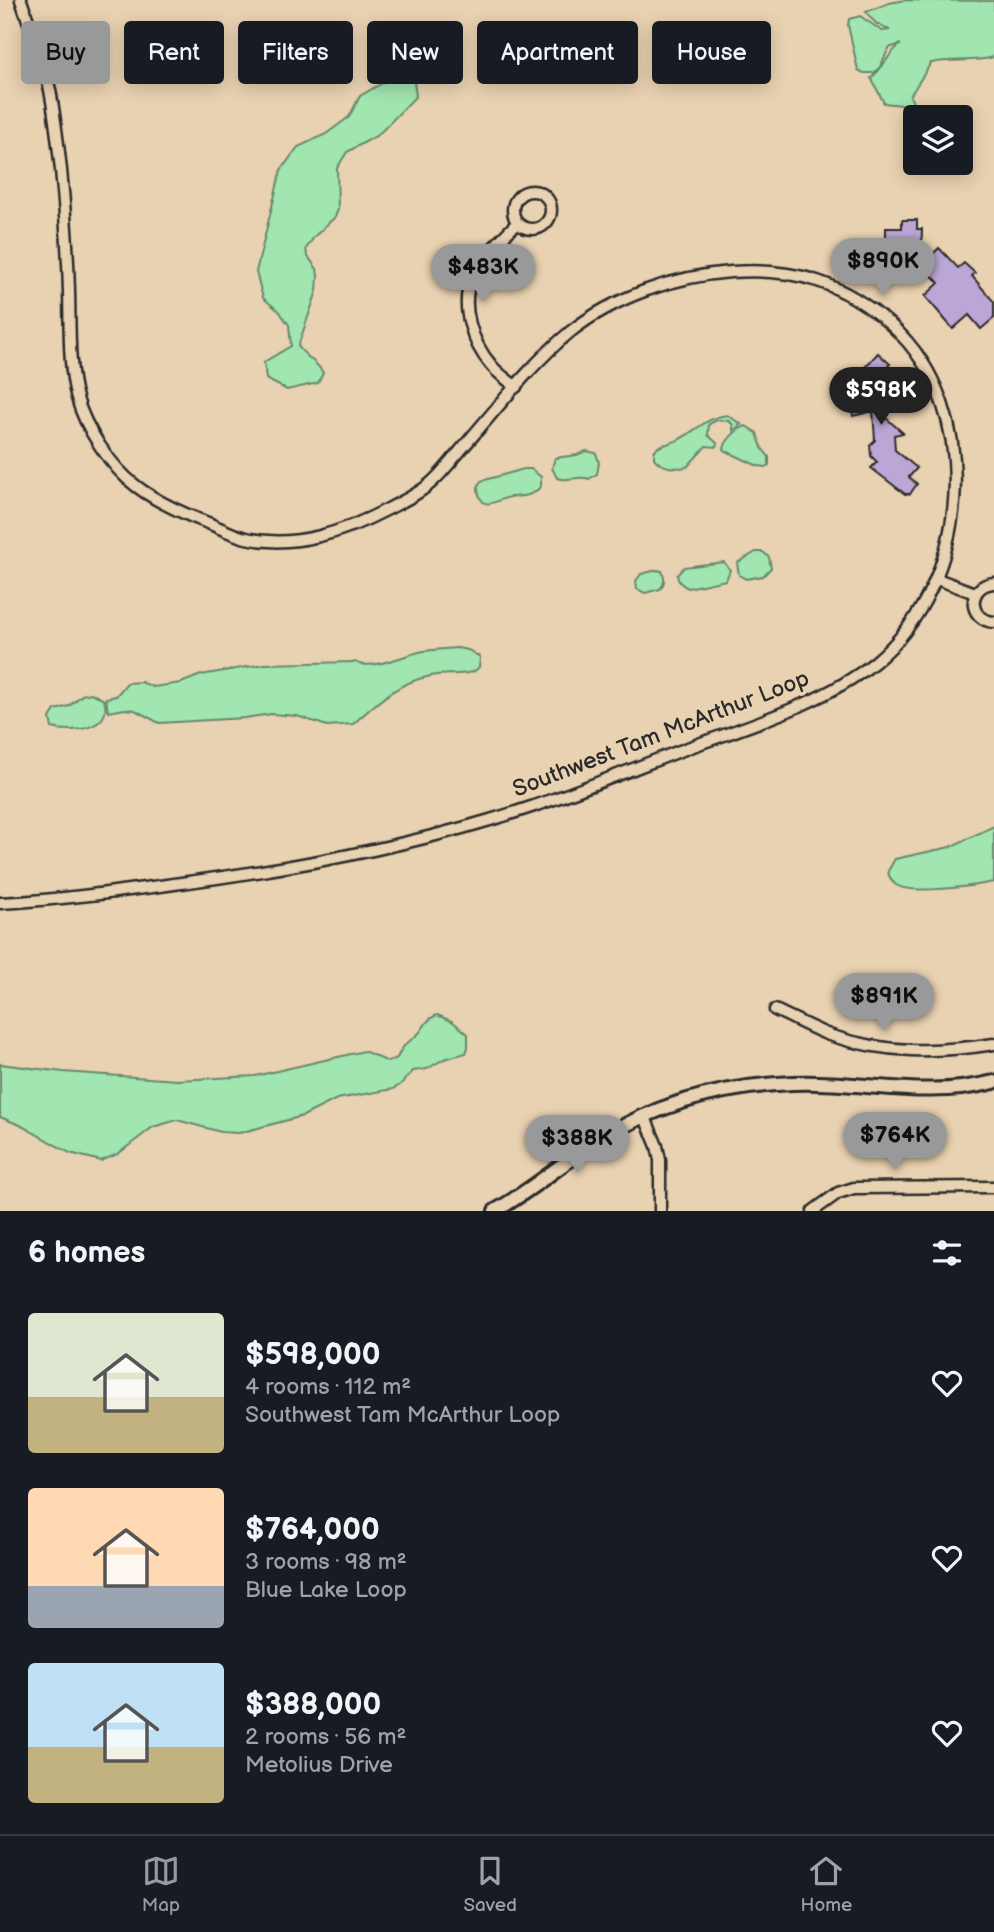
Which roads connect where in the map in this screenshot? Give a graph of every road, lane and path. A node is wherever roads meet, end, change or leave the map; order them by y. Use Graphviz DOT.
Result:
graph roads {
  1 [pos="22,0"];
  2 [pos="517,223"];
  3 [pos="516,387"];
  4 [pos="937,579"];
  5 [pos="994,583"];
  6 [pos="975,593"];
  7 [pos="994,622"];
  8 [pos="0,903"];
  9 [pos="775,1010"];
  10 [pos="994,1044"];
  11 [pos="994,1082"];
  12 [pos="644,1115"];
  13 [pos="994,1187"];
  14 [pos="495,1211"];
  15 [pos="660,1211"];
  16 [pos="813,1211"];
  1 -- 3 [label="street, Southwest Tam McArthur Loop"];
  2 -- 2 [label="street"];
  2 -- 3 [label="street"];
  3 -- 4 [label="street, Southwest Tam McArthur Loop"];
  4 -- 6 [label="street"];
  4 -- 8 [label="street, Southwest Tam McArthur Loop"];
  5 -- 6 [label="street"];
  6 -- 7 [label="street"];
  9 -- 10 [label="street"];
  11 -- 12 [label="street"];
  12 -- 14 [label="street"];
  12 -- 15 [label="street"];
  13 -- 16 [label="street"];
}
